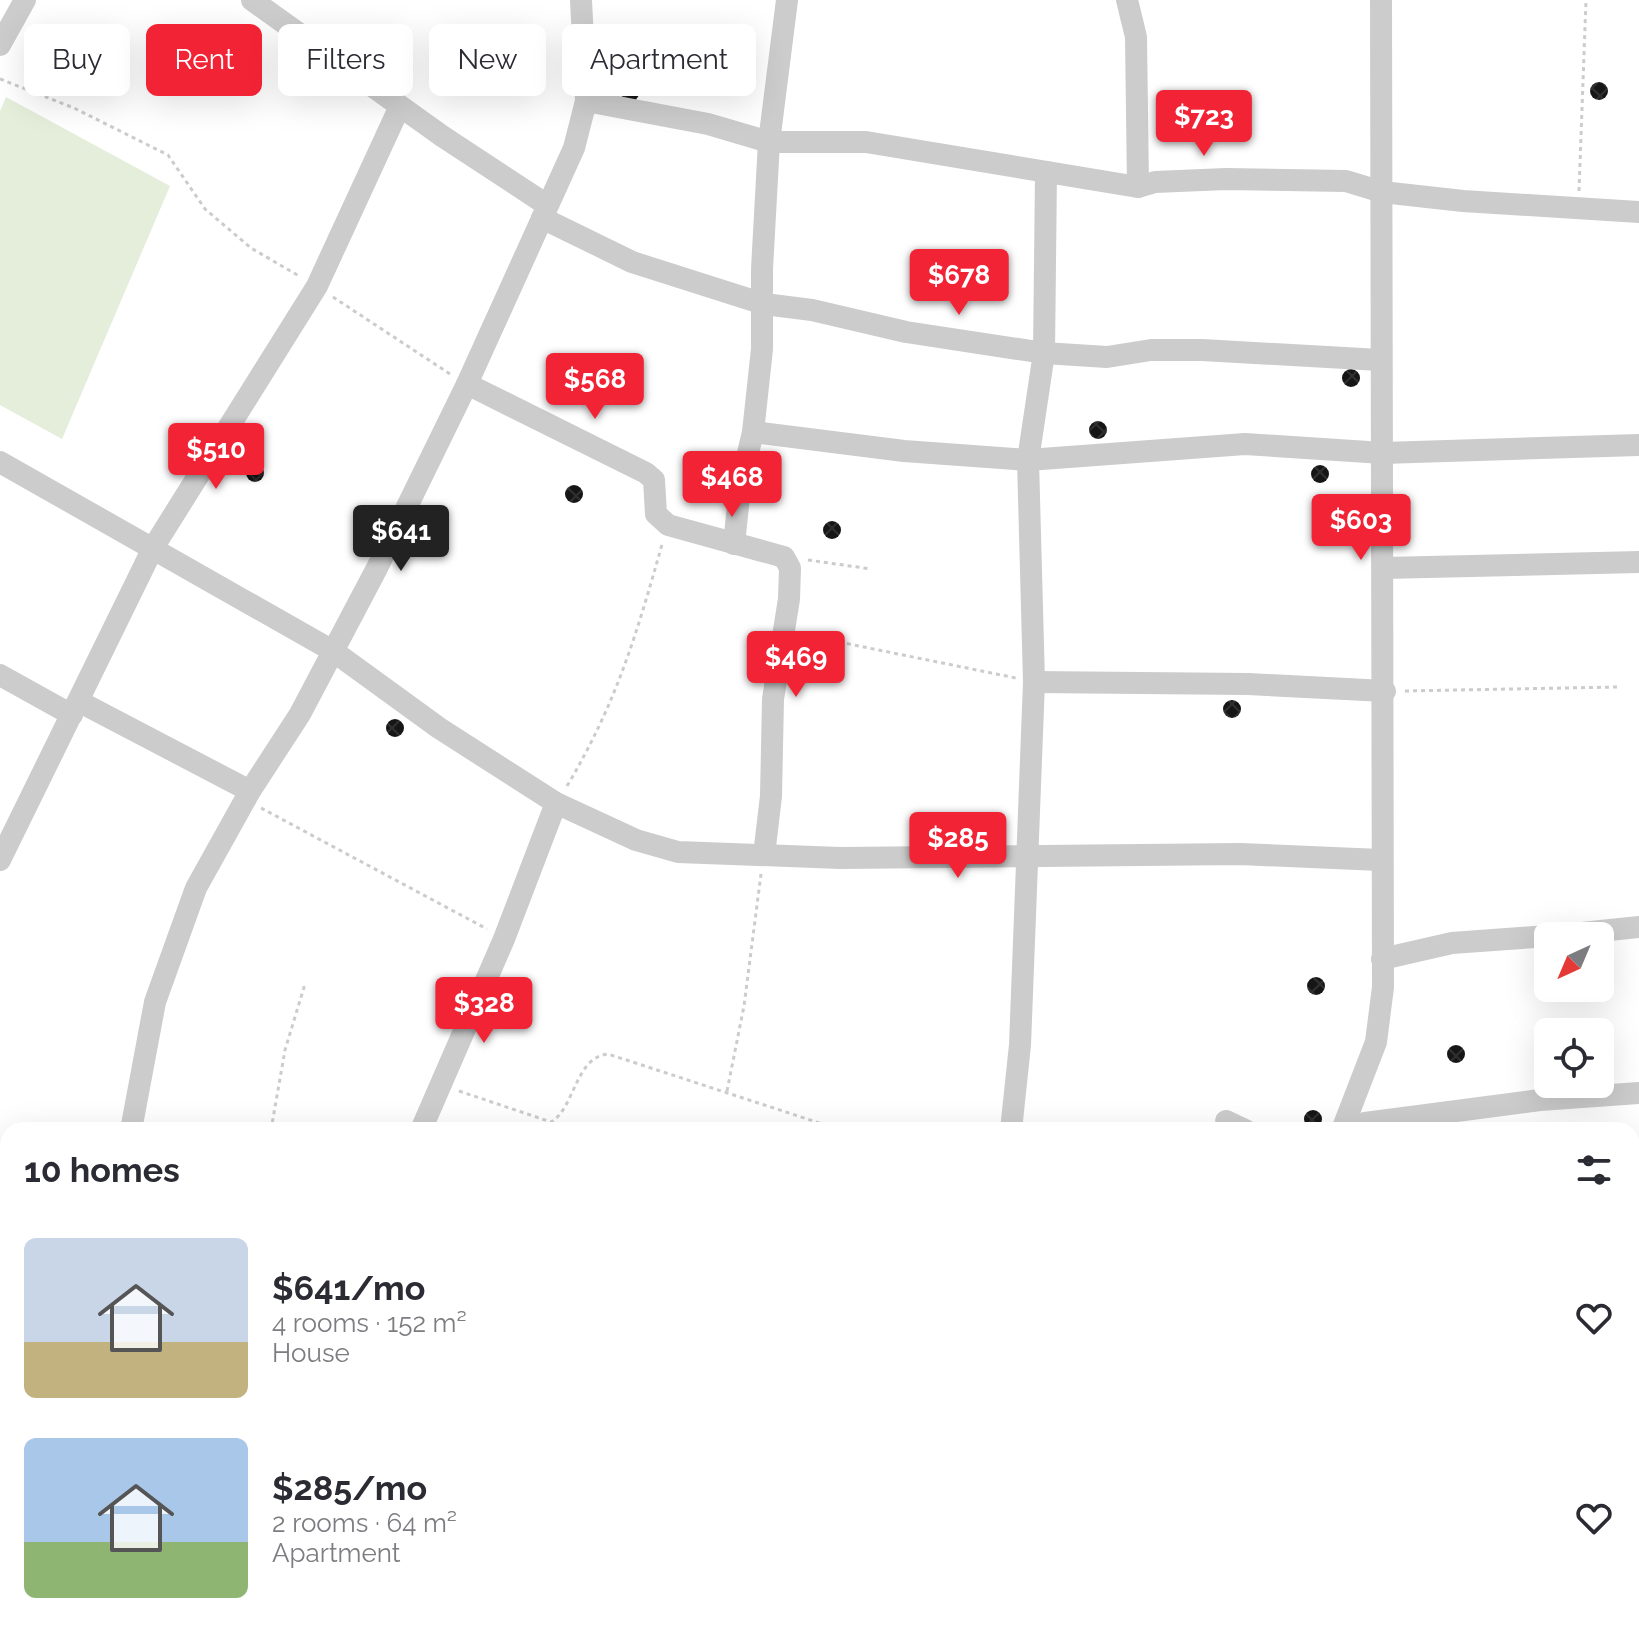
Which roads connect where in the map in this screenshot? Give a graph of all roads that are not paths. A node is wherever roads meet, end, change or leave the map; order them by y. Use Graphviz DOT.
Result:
graph roads {
  1 [pos="25,0"];
  2 [pos="252,0"];
  3 [pos="581,0"];
  4 [pos="787,0"];
  5 [pos="1127,0"];
  6 [pos="1381,0"];
  7 [pos="0,45"];
  8 [pos="586,101"];
  9 [pos="400,106"];
  10 [pos="769,142"];
  11 [pos="1046,172"];
  12 [pos="1138,187"];
  13 [pos="1382,192"];
  14 [pos="544,212"];
  15 [pos="1639,212"];
  16 [pos="764,304"];
  17 [pos="1044,353"];
  18 [pos="1380,360"];
  19 [pos="467,384"];
  20 [pos="753,432"];
  21 [pos="1639,445"];
  22 [pos="1383,453"];
  23 [pos="1028,460"];
  24 [pos="0,462"];
  25 [pos="734,544"];
  26 [pos="153,548"];
  27 [pos="1639,562"];
  28 [pos="1384,568"];
  29 [pos="333,651"];
  30 [pos="0,675"];
  31 [pos="1034,682"];
  32 [pos="1385,691"];
  33 [pos="76,708"];
  34 [pos="247,795"];
  35 [pos="556,803"];
  36 [pos="764,855"];
  37 [pos="1026,858"];
  38 [pos="0,860"];
  39 [pos="1380,860"];
  40 [pos="1639,927"];
  41 [pos="1614,930"];
  42 [pos="1534,937"];
  43 [pos="1382,959"];
  44 [pos="1639,1093"];
  45 [pos="132,1122"];
  46 [pos="425,1122"];
  47 [pos="1012,1122"];
  48 [pos="1358,1122"];
  49 [pos="1373,1122"];
  1 -- 7 [label="street"];
  2 -- 9 [label="street"];
  3 -- 8 [label="street"];
  4 -- 10 [label="street"];
  5 -- 12 [label="street"];
  6 -- 13 [label="street"];
  8 -- 10 [label="street"];
  8 -- 14 [label="street"];
  9 -- 14 [label="street"];
  9 -- 26 [label="street"];
  10 -- 11 [label="street"];
  10 -- 16 [label="street"];
  11 -- 12 [label="street"];
  11 -- 17 [label="street"];
  12 -- 13 [label="street"];
  13 -- 15 [label="street"];
  13 -- 18 [label="street"];
  14 -- 16 [label="street"];
  14 -- 19 [label="street"];
  16 -- 17 [label="street"];
  16 -- 20 [label="street"];
  17 -- 18 [label="street"];
  17 -- 23 [label="street"];
  18 -- 22 [label="street"];
  19 -- 25 [label="street"];
  19 -- 29 [label="street"];
  20 -- 23 [label="street"];
  20 -- 25 [label="street"];
  21 -- 22 [label="street"];
  22 -- 23 [label="street"];
  22 -- 28 [label="street"];
  23 -- 31 [label="street"];
  24 -- 26 [label="street"];
  25 -- 36 [label="street"];
  26 -- 29 [label="street"];
  26 -- 33 [label="street"];
  27 -- 28 [label="street"];
  28 -- 32 [label="street"];
  29 -- 34 [label="street"];
  29 -- 35 [label="street"];
  30 -- 33 [label="street"];
  31 -- 32 [label="street"];
  31 -- 37 [label="street"];
  32 -- 39 [label="street"];
  33 -- 34 [label="street"];
  33 -- 38 [label="street"];
  34 -- 45 [label="street"];
  35 -- 36 [label="street"];
  35 -- 46 [label="street"];
  36 -- 37 [label="street"];
  37 -- 39 [label="street"];
  37 -- 47 [label="street"];
  39 -- 43 [label="street"];
  40 -- 41 [label="street"];
  42 -- 43 [label="street"];
  43 -- 48 [label="street"];
  44 -- 49 [label="street"];
}
